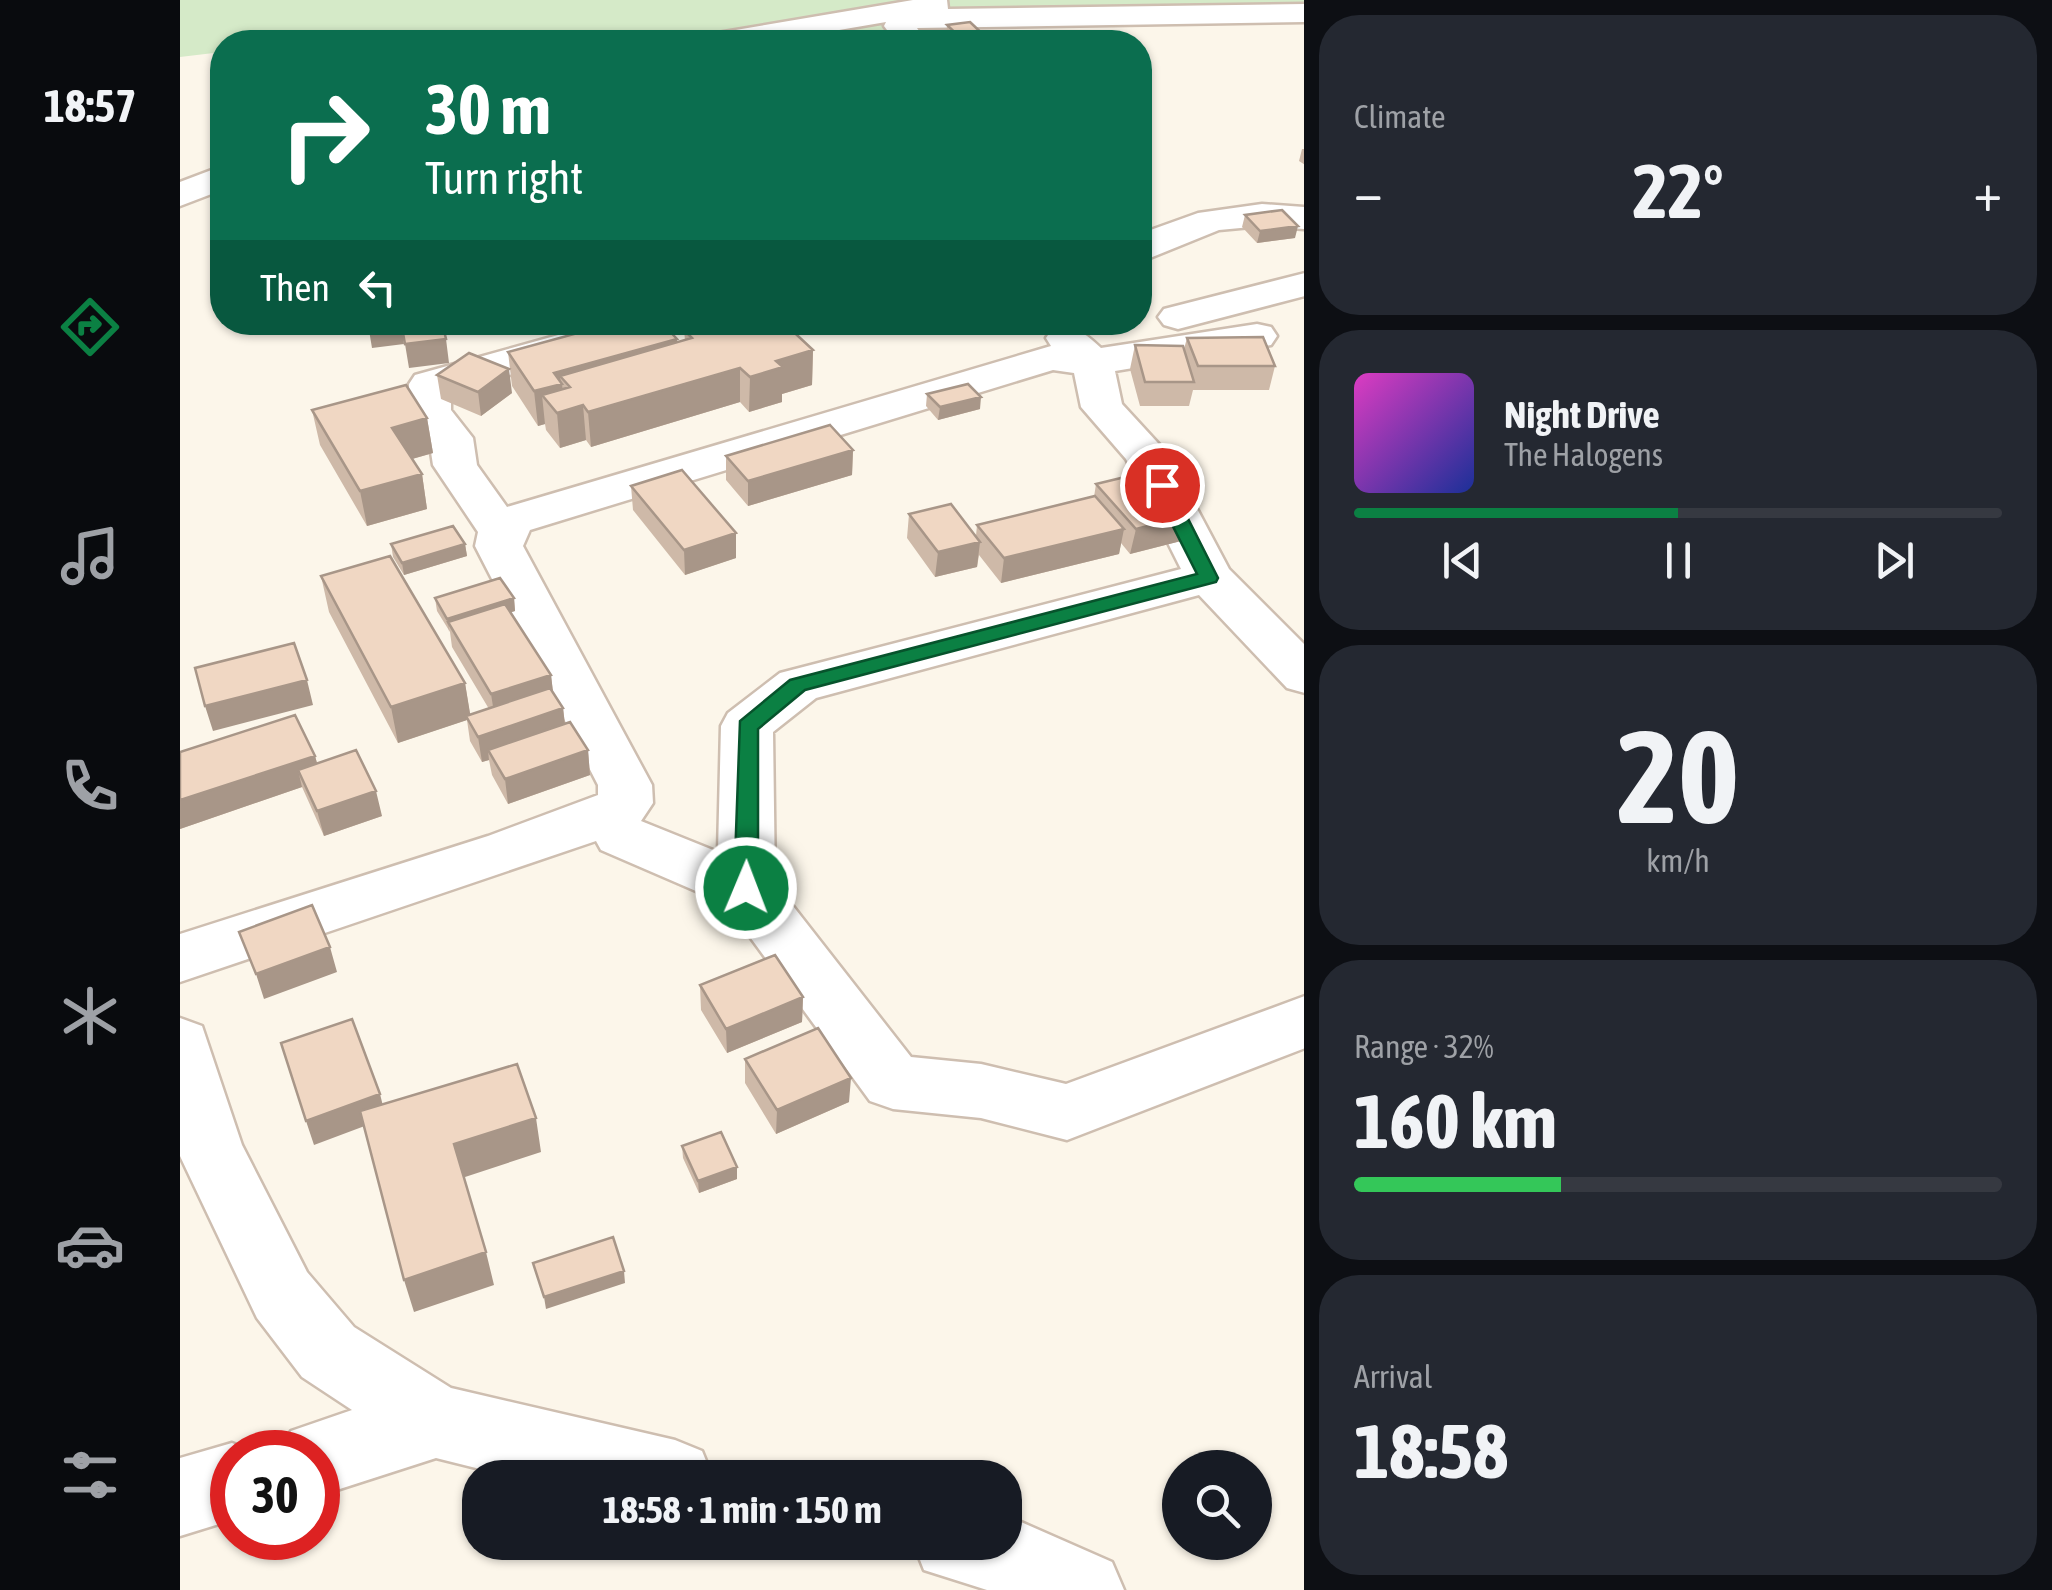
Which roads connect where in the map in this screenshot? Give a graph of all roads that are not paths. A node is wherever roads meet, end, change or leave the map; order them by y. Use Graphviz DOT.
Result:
graph roads {
  1 [pos="964,0"];
  2 [pos="1304,13"];
  3 [pos="788,30"];
  4 [pos="903,30"];
  5 [pos="210,182"];
  6 [pos="180,195"];
  7 [pos="1304,218"];
  8 [pos="1152,245"];
  9 [pos="1304,284"];
  10 [pos="1152,324"];
  11 [pos="604,335"];
  12 [pos="1110,335"];
  13 [pos="1257,336"];
  14 [pos="1071,345"];
  15 [pos="501,532"];
  16 [pos="1208,578"];
  17 [pos="1304,676"];
  18 [pos="610,814"];
  19 [pos="746,888"];
  20 [pos="180,958"];
  21 [pos="1304,1021"];
  22 [pos="180,1044"];
  23 [pos="436,1421"];
  24 [pos="340,1451"];
  25 [pos="600,1460"];
  26 [pos="210,1489"];
  27 [pos="180,1498"];
  28 [pos="1019,1560"];
  29 [pos="1084,1590"];
  1 -- 3 [label="street"];
  2 -- 4 [label="street"];
  5 -- 6 [label="street"];
  7 -- 8 [label="street"];
  9 -- 10 [label="street"];
  11 -- 15 [label="street"];
  12 -- 14 [label="street"];
  13 -- 14 [label="street"];
  14 -- 15 [label="street"];
  14 -- 16 [label="street"];
  15 -- 18 [label="street"];
  16 -- 17 [label="street"];
  16 -- 19 [label="street"];
  18 -- 19 [label="street"];
  18 -- 20 [label="street"];
  19 -- 21 [label="street"];
  22 -- 23 [label="street"];
  23 -- 24 [label="street"];
  23 -- 25 [label="street"];
  26 -- 27 [label="street"];
  28 -- 29 [label="street"];
}
